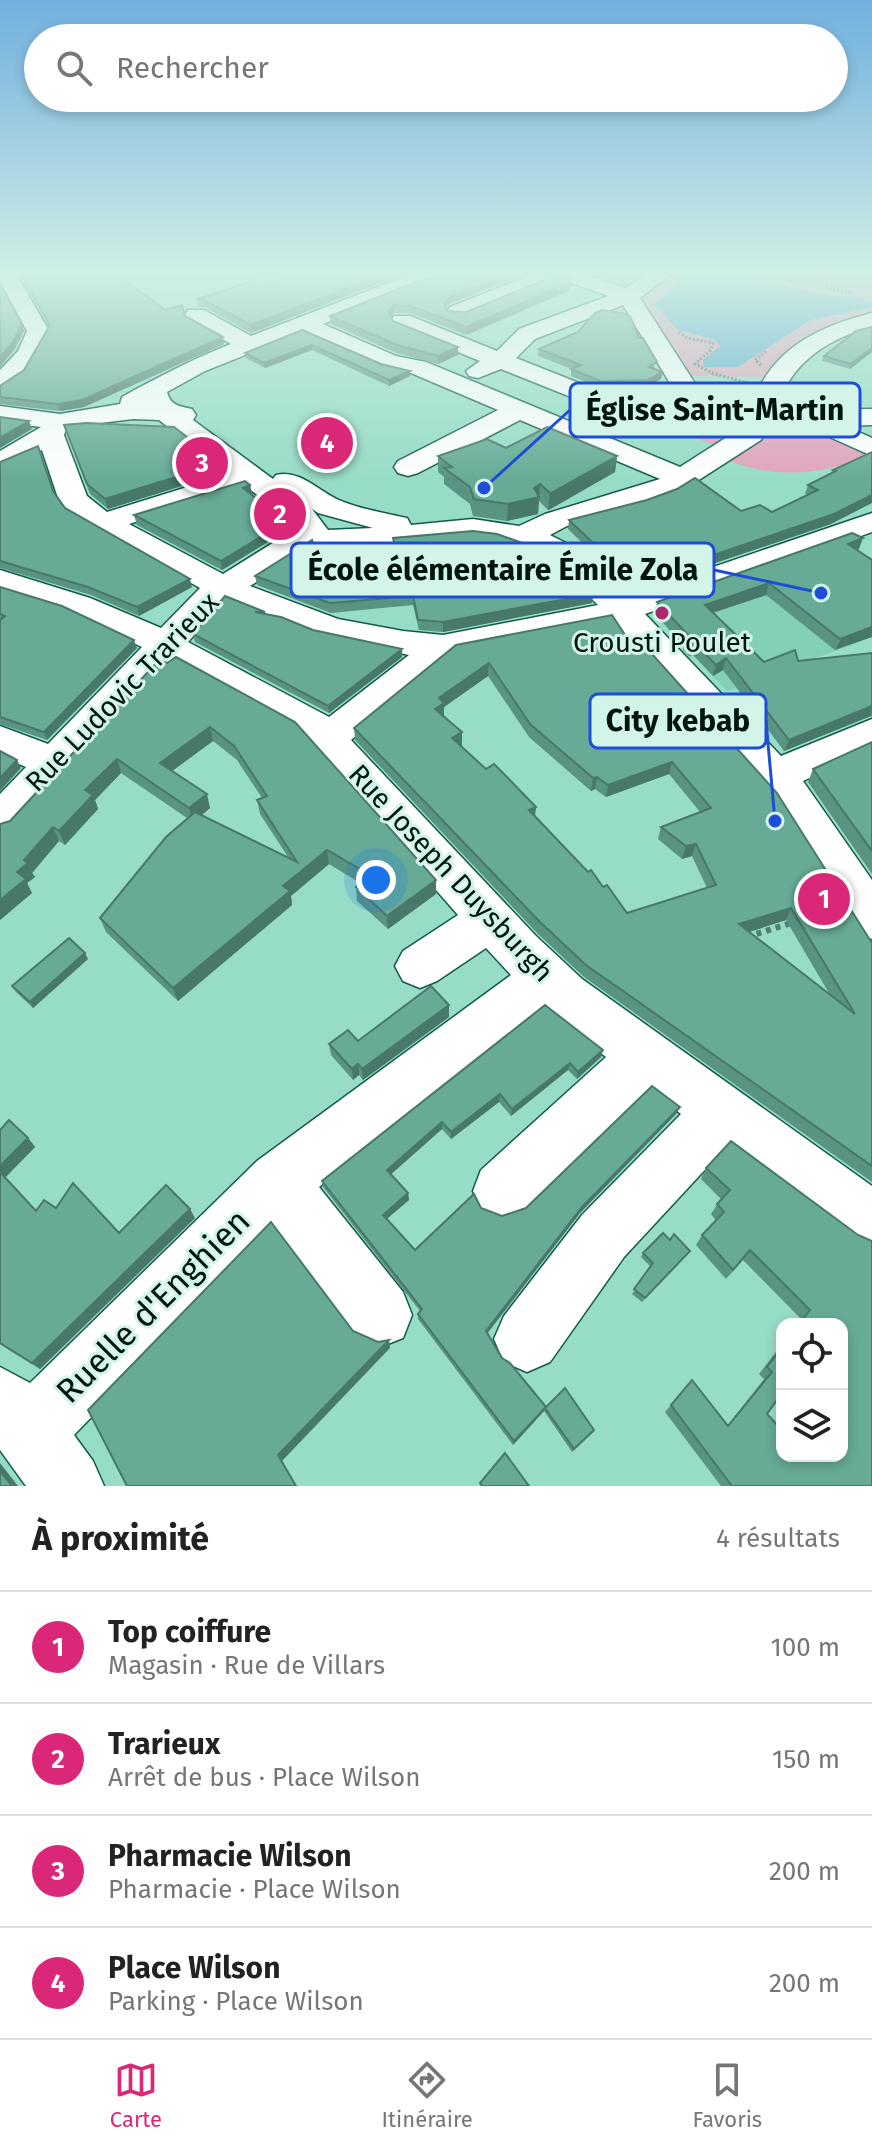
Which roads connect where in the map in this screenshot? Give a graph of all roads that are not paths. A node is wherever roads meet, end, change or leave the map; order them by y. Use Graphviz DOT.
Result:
graph roads {
  1 [pos="34,341"];
  2 [pos="243,341"];
  3 [pos="259,341"];
  4 [pos="343,341"];
  5 [pos="477,341"];
  6 [pos="518,341"];
  7 [pos="658,341"];
  8 [pos="817,341"];
  9 [pos="249,345"];
  10 [pos="220,356"];
  11 [pos="501,360"];
  12 [pos="452,382"];
  13 [pos="0,384"];
  14 [pos="691,392"];
  15 [pos="194,393"];
  16 [pos="608,399"];
  17 [pos="160,400"];
  18 [pos="768,406"];
  19 [pos="519,410"];
  20 [pos="0,414"];
  21 [pos="117,417"];
  22 [pos="872,417"];
  23 [pos="550,423"];
  24 [pos="44,426"];
  25 [pos="200,427"];
  26 [pos="0,431"];
  27 [pos="872,448"];
  28 [pos="0,462"];
  29 [pos="408,467"];
  30 [pos="249,477"];
  31 [pos="684,479"];
  32 [pos="105,522"];
  33 [pos="872,522"];
  34 [pos="327,530"];
  35 [pos="524,535"];
  36 [pos="0,580"];
  37 [pos="221,588"];
  38 [pos="622,610"];
  39 [pos="167,645"];
  40 [pos="443,646"];
  41 [pos="872,733"];
  42 [pos="328,738"];
  43 [pos="0,740"];
  44 [pos="55,763"];
  45 [pos="775,776"];
  46 [pos="0,821"];
  47 [pos="490,919"];
  48 [pos="872,919"];
  49 [pos="420,966"];
  50 [pos="546,978"];
  51 [pos="646,1056"];
  52 [pos="722,1111"];
  53 [pos="278,1182"];
  54 [pos="502,1191"];
  55 [pos="872,1222"];
  56 [pos="380,1315"];
  57 [pos="527,1339"];
  58 [pos="15,1416"];
  59 [pos="68,1486"];
  1 -- 13 [label="street"];
  2 -- 9 [label="street"];
  3 -- 9 [label="street"];
  4 -- 12 [label="street"];
  5 -- 11 [label="street"];
  6 -- 11 [label="street"];
  7 -- 14 [label="street"];
  8 -- 18 [label="street"];
  9 -- 10 [label="street"];
  10 -- 15 [label="street"];
  10 -- 17 [label="street"];
  11 -- 12 [label="street"];
  11 -- 16 [label="street"];
  12 -- 19 [label="street"];
  14 -- 16 [label="street"];
  14 -- 18 [label="street"];
  15 -- 17 [label="street"];
  15 -- 25 [label="street"];
  16 -- 23 [label="street"];
  17 -- 21 [label="street"];
  17 -- 25 [label="street"];
  18 -- 22 [label="street"];
  18 -- 27 [label="street"];
  18 -- 31 [label="street"];
  19 -- 23 [label="street"];
  19 -- 29 [label="street"];
  20 -- 24 [label="street"];
  21 -- 24 [label="street"];
  21 -- 25 [label="street"];
  23 -- 31 [label="street"];
  24 -- 26 [label="street"];
  24 -- 28 [label="street"];
  24 -- 32 [label="street"];
  25 -- 30 [label="street"];
  25 -- 34 [label="street"];
  30 -- 32 [label="street"];
  30 -- 34 [label="street"];
  31 -- 35 [label="street"];
  32 -- 37 [label="street"];
  33 -- 38 [label="street"];
  34 -- 35 [label="street"];
  34 -- 37 [label="street, Rue Ludovic Trarieux"];
  35 -- 38 [label="street"];
  36 -- 39 [label="street, Rue Joseph Duysburgh"];
  37 -- 39 [label="street, Rue Ludovic Trarieux"];
  37 -- 40 [label="street"];
  38 -- 40 [label="street"];
  38 -- 45 [label="street"];
  39 -- 42 [label="street, Rue Joseph Duysburgh"];
  39 -- 44 [label="street, Rue Ludovic Trarieux"];
  40 -- 42 [label="street"];
  41 -- 45 [label="street"];
  42 -- 47 [label="street, Rue Joseph Duysburgh"];
  43 -- 44 [label="street"];
  44 -- 46 [label="street, Rue Ludovic Trarieux"];
  45 -- 48 [label="street"];
  47 -- 49 [label="street"];
  47 -- 50 [label="street, Rue Joseph Duysburgh"];
  50 -- 51 [label="street, Rue Joseph Duysburgh"];
  50 -- 53 [label="street, Ruelle d'Enghien"];
  51 -- 52 [label="street, Rue Joseph Duysburgh"];
  51 -- 54 [label="street"];
  52 -- 55 [label="street, Rue Joseph Duysburgh"];
  52 -- 57 [label="street"];
  53 -- 56 [label="street"];
  53 -- 58 [label="street, Ruelle d'Enghien"];
  58 -- 59 [label="street"];
}
